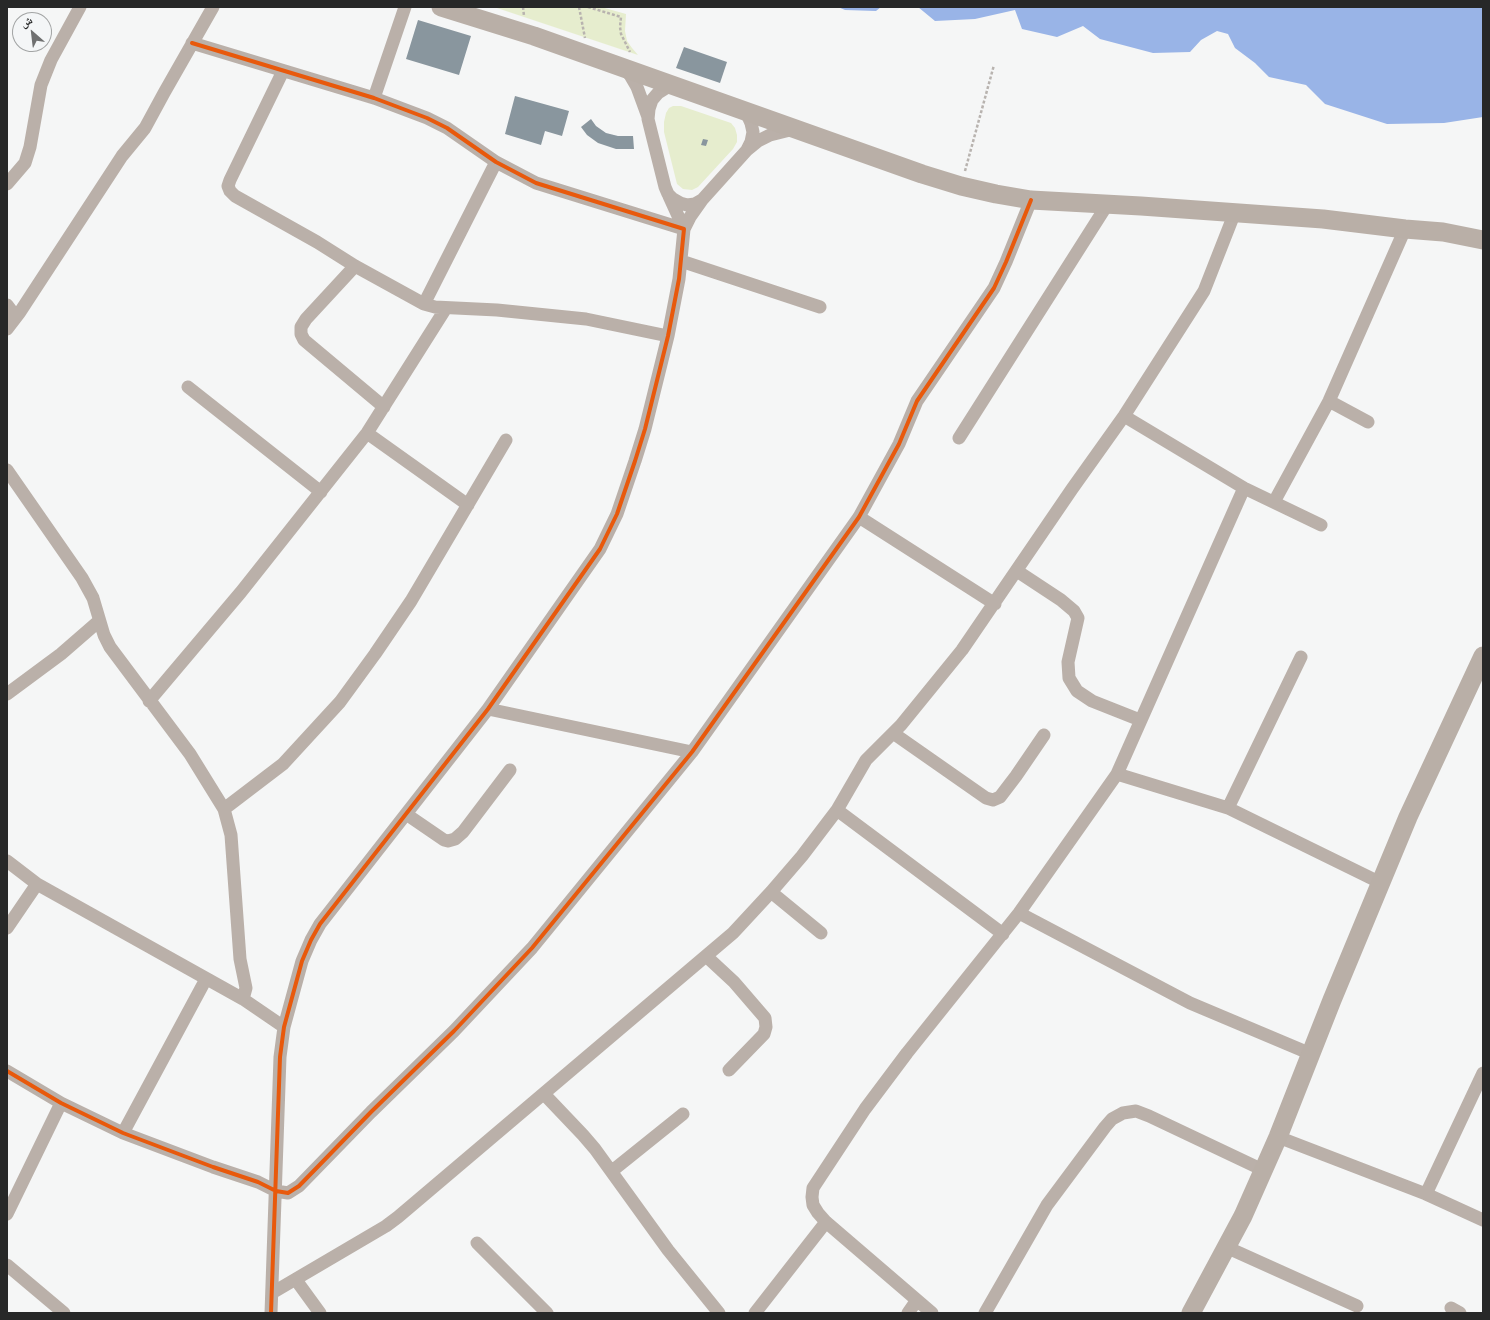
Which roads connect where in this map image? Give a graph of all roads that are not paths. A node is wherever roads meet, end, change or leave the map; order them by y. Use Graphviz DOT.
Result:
graph roads {
  1 [pos="80,7"];
  2 [pos="213,7"];
  3 [pos="405,7"];
  4 [pos="441,7"];
  5 [pos="192,43"];
  6 [pos="628,62"];
  7 [pos="283,71"];
  8 [pos="676,86"];
  9 [pos="374,98"];
  10 [pos="741,110"];
  11 [pos="648,119"];
  12 [pos="794,129"];
  13 [pos="747,150"];
  14 [pos="496,162"];
  15 [pos="7,184"];
  16 [pos="668,194"];
  17 [pos="702,200"];
  18 [pos="1031,200"];
  19 [pos="1107,204"];
  20 [pos="1235,212"];
  21 [pos="684,228"];
  22 [pos="1405,229"];
  23 [pos="1483,240"];
  24 [pos="681,261"];
  25 [pos="355,266"];
  26 [pos="424,304"];
  27 [pos="7,306"];
  28 [pos="820,307"];
  29 [pos="446,308"];
  30 [pos="16,317"];
  31 [pos="7,329"];
  32 [pos="668,336"];
  33 [pos="188,387"];
  34 [pos="1329,401"];
  35 [pos="384,407"];
  36 [pos="1124,416"];
  37 [pos="1368,422"];
  38 [pos="368,434"];
  39 [pos="960,438"];
  40 [pos="506,440"];
  41 [pos="7,470"];
  42 [pos="1244,488"];
  43 [pos="321,492"];
  44 [pos="1274,502"];
  45 [pos="468,505"];
  46 [pos="859,517"];
  47 [pos="1321,525"];
  48 [pos="1017,571"];
  49 [pos="995,604"];
  50 [pos="99,621"];
  51 [pos="1483,656"];
  52 [pos="1301,657"];
  53 [pos="7,694"];
  54 [pos="149,701"];
  55 [pos="488,709"];
  56 [pos="1140,720"];
  57 [pos="893,733"];
  58 [pos="1044,735"];
  59 [pos="692,752"];
  60 [pos="510,770"];
  61 [pos="1117,774"];
  62 [pos="1228,808"];
  63 [pos="224,809"];
  64 [pos="837,810"];
  65 [pos="406,814"];
  66 [pos="7,861"];
  67 [pos="1381,883"];
  68 [pos="37,884"];
  69 [pos="771,892"];
  70 [pos="1019,913"];
  71 [pos="7,928"];
  72 [pos="822,933"];
  73 [pos="1003,934"];
  74 [pos="706,956"];
  75 [pos="206,979"];
  76 [pos="243,999"];
  77 [pos="284,1027"];
  78 [pos="1310,1054"];
  79 [pos="729,1070"];
  80 [pos="7,1071"];
  81 [pos="1483,1073"];
  82 [pos="544,1094"];
  83 [pos="61,1103"];
  84 [pos="683,1114"];
  85 [pos="123,1133"];
  86 [pos="1278,1137"];
  87 [pos="1263,1170"];
  88 [pos="612,1171"];
  89 [pos="276,1191"];
  90 [pos="1426,1194"];
  91 [pos="7,1214"];
  92 [pos="1483,1220"];
  93 [pos="826,1222"];
  94 [pos="476,1244"];
  95 [pos="1226,1247"];
  96 [pos="7,1265"];
  97 [pos="296,1280"];
  98 [pos="272,1293"];
  99 [pos="917,1300"];
  100 [pos="1357,1306"];
  101 [pos="64,1313"];
  102 [pos="271,1313"];
  103 [pos="320,1313"];
  104 [pos="547,1313"];
  105 [pos="719,1313"];
  106 [pos="755,1313"];
  107 [pos="908,1313"];
  108 [pos="932,1313"];
  109 [pos="985,1313"];
  110 [pos="1191,1313"];
  1 -- 15 [label="street"];
  2 -- 5 [label="street"];
  3 -- 9 [label="street"];
  4 -- 6 [label="street"];
  5 -- 7 [label="street"];
  5 -- 30 [label="street"];
  6 -- 8 [label="street"];
  6 -- 11 [label="street"];
  7 -- 9 [label="street"];
  7 -- 25 [label="street"];
  8 -- 10 [label="street"];
  8 -- 11 [label="street"];
  9 -- 14 [label="street"];
  10 -- 12 [label="street"];
  10 -- 13 [label="street"];
  11 -- 16 [label="street"];
  12 -- 13 [label="street"];
  12 -- 18 [label="street"];
  13 -- 17 [label="street"];
  14 -- 21 [label="street"];
  14 -- 26 [label="street"];
  16 -- 17 [label="street"];
  16 -- 21 [label="street"];
  17 -- 21 [label="street"];
  18 -- 19 [label="street"];
  18 -- 46 [label="street"];
  19 -- 20 [label="street"];
  19 -- 39 [label="street"];
  20 -- 22 [label="street"];
  20 -- 36 [label="street"];
  21 -- 24 [label="street"];
  22 -- 23 [label="street"];
  22 -- 34 [label="street"];
  24 -- 28 [label="street"];
  24 -- 32 [label="street"];
  25 -- 26 [label="street"];
  25 -- 35 [label="street"];
  26 -- 29 [label="street"];
  27 -- 30 [label="street"];
  29 -- 32 [label="street"];
  29 -- 35 [label="street"];
  30 -- 31 [label="street"];
  32 -- 55 [label="street"];
  33 -- 43 [label="street"];
  34 -- 37 [label="street"];
  34 -- 44 [label="street"];
  35 -- 38 [label="street"];
  36 -- 42 [label="street"];
  36 -- 48 [label="street"];
  38 -- 43 [label="street"];
  38 -- 45 [label="street"];
  40 -- 45 [label="street"];
  41 -- 50 [label="street"];
  42 -- 44 [label="street"];
  42 -- 56 [label="street"];
  43 -- 54 [label="street"];
  44 -- 47 [label="street"];
  45 -- 63 [label="street"];
  46 -- 49 [label="street"];
  46 -- 59 [label="street"];
  48 -- 49 [label="street"];
  48 -- 56 [label="street"];
  49 -- 57 [label="street"];
  50 -- 53 [label="street"];
  50 -- 54 [label="street"];
  51 -- 67 [label="street"];
  52 -- 62 [label="street"];
  54 -- 63 [label="street"];
  55 -- 59 [label="street"];
  55 -- 65 [label="street"];
  56 -- 61 [label="street"];
  57 -- 58 [label="street"];
  57 -- 64 [label="street"];
  59 -- 89 [label="street"];
  60 -- 65 [label="street"];
  61 -- 62 [label="street"];
  61 -- 70 [label="street"];
  62 -- 67 [label="street"];
  63 -- 76 [label="street"];
  64 -- 69 [label="street"];
  64 -- 73 [label="street"];
  65 -- 77 [label="street"];
  66 -- 68 [label="street"];
  67 -- 78 [label="street"];
  68 -- 71 [label="street"];
  68 -- 75 [label="street"];
  69 -- 72 [label="street"];
  69 -- 74 [label="street"];
  70 -- 73 [label="street"];
  70 -- 78 [label="street"];
  73 -- 93 [label="street"];
  74 -- 79 [label="street"];
  74 -- 82 [label="street"];
  75 -- 76 [label="street"];
  75 -- 85 [label="street"];
  76 -- 77 [label="street"];
  77 -- 89 [label="street"];
  78 -- 86 [label="street"];
  80 -- 83 [label="street"];
  81 -- 90 [label="street"];
  82 -- 88 [label="street"];
  82 -- 97 [label="street"];
  83 -- 85 [label="street"];
  83 -- 91 [label="street"];
  84 -- 88 [label="street"];
  85 -- 89 [label="street"];
  86 -- 87 [label="street"];
  86 -- 90 [label="street"];
  87 -- 95 [label="street"];
  87 -- 109 [label="street"];
  88 -- 105 [label="street"];
  89 -- 98 [label="street"];
  90 -- 92 [label="street"];
  93 -- 99 [label="street"];
  93 -- 106 [label="street"];
  94 -- 104 [label="street"];
  95 -- 100 [label="street"];
  95 -- 110 [label="street"];
  96 -- 101 [label="street"];
  97 -- 98 [label="street"];
  97 -- 103 [label="street"];
  98 -- 102 [label="street"];
  99 -- 107 [label="street"];
  99 -- 108 [label="street"];
}
